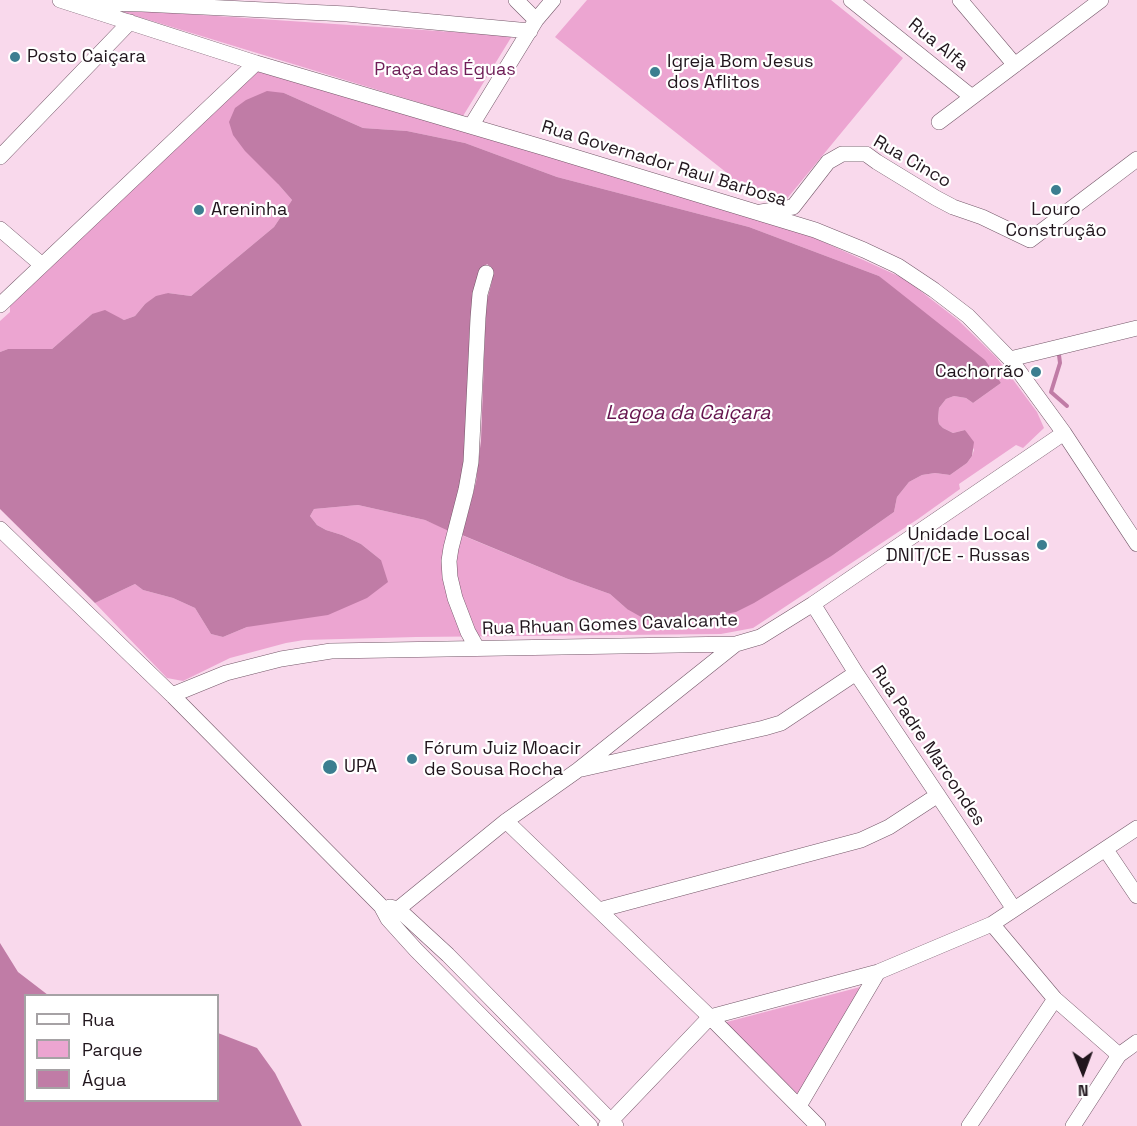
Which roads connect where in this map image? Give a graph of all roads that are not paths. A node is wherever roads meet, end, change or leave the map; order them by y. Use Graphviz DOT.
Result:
graph roads {
  1 [pos="333,0"];
  2 [pos="516,0"];
  3 [pos="553,0"];
  4 [pos="851,0"];
  5 [pos="960,0"];
  6 [pos="1101,0"];
  7 [pos="65,2"];
  8 [pos="144,2"];
  9 [pos="347,14"];
  10 [pos="130,22"];
  11 [pos="533,25"];
  12 [pos="256,63"];
  13 [pos="1015,65"];
  14 [pos="972,97"];
  15 [pos="939,122"];
  16 [pos="471,126"];
  17 [pos="0,157"];
  18 [pos="1137,159"];
  19 [pos="756,213"];
  20 [pos="0,229"];
  21 [pos="42,265"];
  22 [pos="486,273"];
  23 [pos="0,305"];
  24 [pos="1137,328"];
  25 [pos="1010,359"];
  26 [pos="1064,433"];
  27 [pos="0,529"];
  28 [pos="1137,544"];
  29 [pos="813,604"];
  30 [pos="736,644"];
  31 [pos="477,648"];
  32 [pos="856,673"];
  33 [pos="172,694"];
  34 [pos="578,770"];
  35 [pos="938,795"];
  36 [pos="506,821"];
  37 [pos="1137,828"];
  38 [pos="1106,849"];
  39 [pos="1137,896"];
  40 [pos="1014,909"];
  41 [pos="599,910"];
  42 [pos="389,911"];
  43 [pos="992,924"];
  44 [pos="878,972"];
  45 [pos="1055,999"];
  46 [pos="710,1017"];
  47 [pos="1137,1042"];
  48 [pos="1119,1055"];
  49 [pos="799,1106"];
  50 [pos="611,1124"];
  51 [pos="590,1126"];
  52 [pos="818,1126"];
  53 [pos="969,1126"];
  54 [pos="1073,1126"];
  1 -- 9 [label="street"];
  2 -- 11 [label="street"];
  3 -- 11 [label="street"];
  4 -- 14 [label="street, Rua Alfa"];
  5 -- 13 [label="street"];
  6 -- 13 [label="street"];
  7 -- 8 [label="street"];
  7 -- 10 [label="street, Rua Governador Raul Barbosa"];
  8 -- 9 [label="street"];
  9 -- 11 [label="street"];
  10 -- 12 [label="street, Rua Governador Raul Barbosa"];
  10 -- 17 [label="street"];
  11 -- 16 [label="street"];
  12 -- 16 [label="street, Rua Governador Raul Barbosa"];
  12 -- 21 [label="street"];
  13 -- 14 [label="street"];
  14 -- 15 [label="street"];
  16 -- 19 [label="street, Rua Governador Raul Barbosa"];
  18 -- 19 [label="street, Rua Cinco"];
  19 -- 25 [label="street, Rua Governador Raul Barbosa"];
  20 -- 21 [label="street"];
  21 -- 23 [label="street"];
  22 -- 31 [label="street"];
  24 -- 25 [label="street"];
  25 -- 26 [label="street, Rua Governador Raul Barbosa"];
  26 -- 28 [label="street, Rua Governador Raul Barbosa"];
  26 -- 29 [label="street, Rua Rhuan Gomes Cavalcante"];
  27 -- 33 [label="street"];
  29 -- 30 [label="street, Rua Rhuan Gomes Cavalcante"];
  29 -- 32 [label="street, Rua Padre Marcondes"];
  30 -- 31 [label="street, Rua Rhuan Gomes Cavalcante"];
  30 -- 34 [label="street"];
  31 -- 33 [label="street, Rua Rhuan Gomes Cavalcante"];
  32 -- 34 [label="street"];
  32 -- 35 [label="street, Rua Padre Marcondes"];
  33 -- 42 [label="street"];
  34 -- 36 [label="street"];
  35 -- 40 [label="street, Rua Padre Marcondes"];
  35 -- 41 [label="street"];
  36 -- 41 [label="street"];
  36 -- 42 [label="street"];
  37 -- 38 [label="street"];
  38 -- 39 [label="street"];
  38 -- 40 [label="street"];
  40 -- 43 [label="street"];
  41 -- 46 [label="street"];
  42 -- 50 [label="street"];
  42 -- 51 [label="street"];
  43 -- 44 [label="street"];
  43 -- 45 [label="street"];
  44 -- 46 [label="street"];
  44 -- 49 [label="street"];
  45 -- 48 [label="street"];
  45 -- 53 [label="street"];
  46 -- 49 [label="street"];
  46 -- 50 [label="street"];
  47 -- 48 [label="street"];
  48 -- 54 [label="street"];
  49 -- 52 [label="street"];
}
